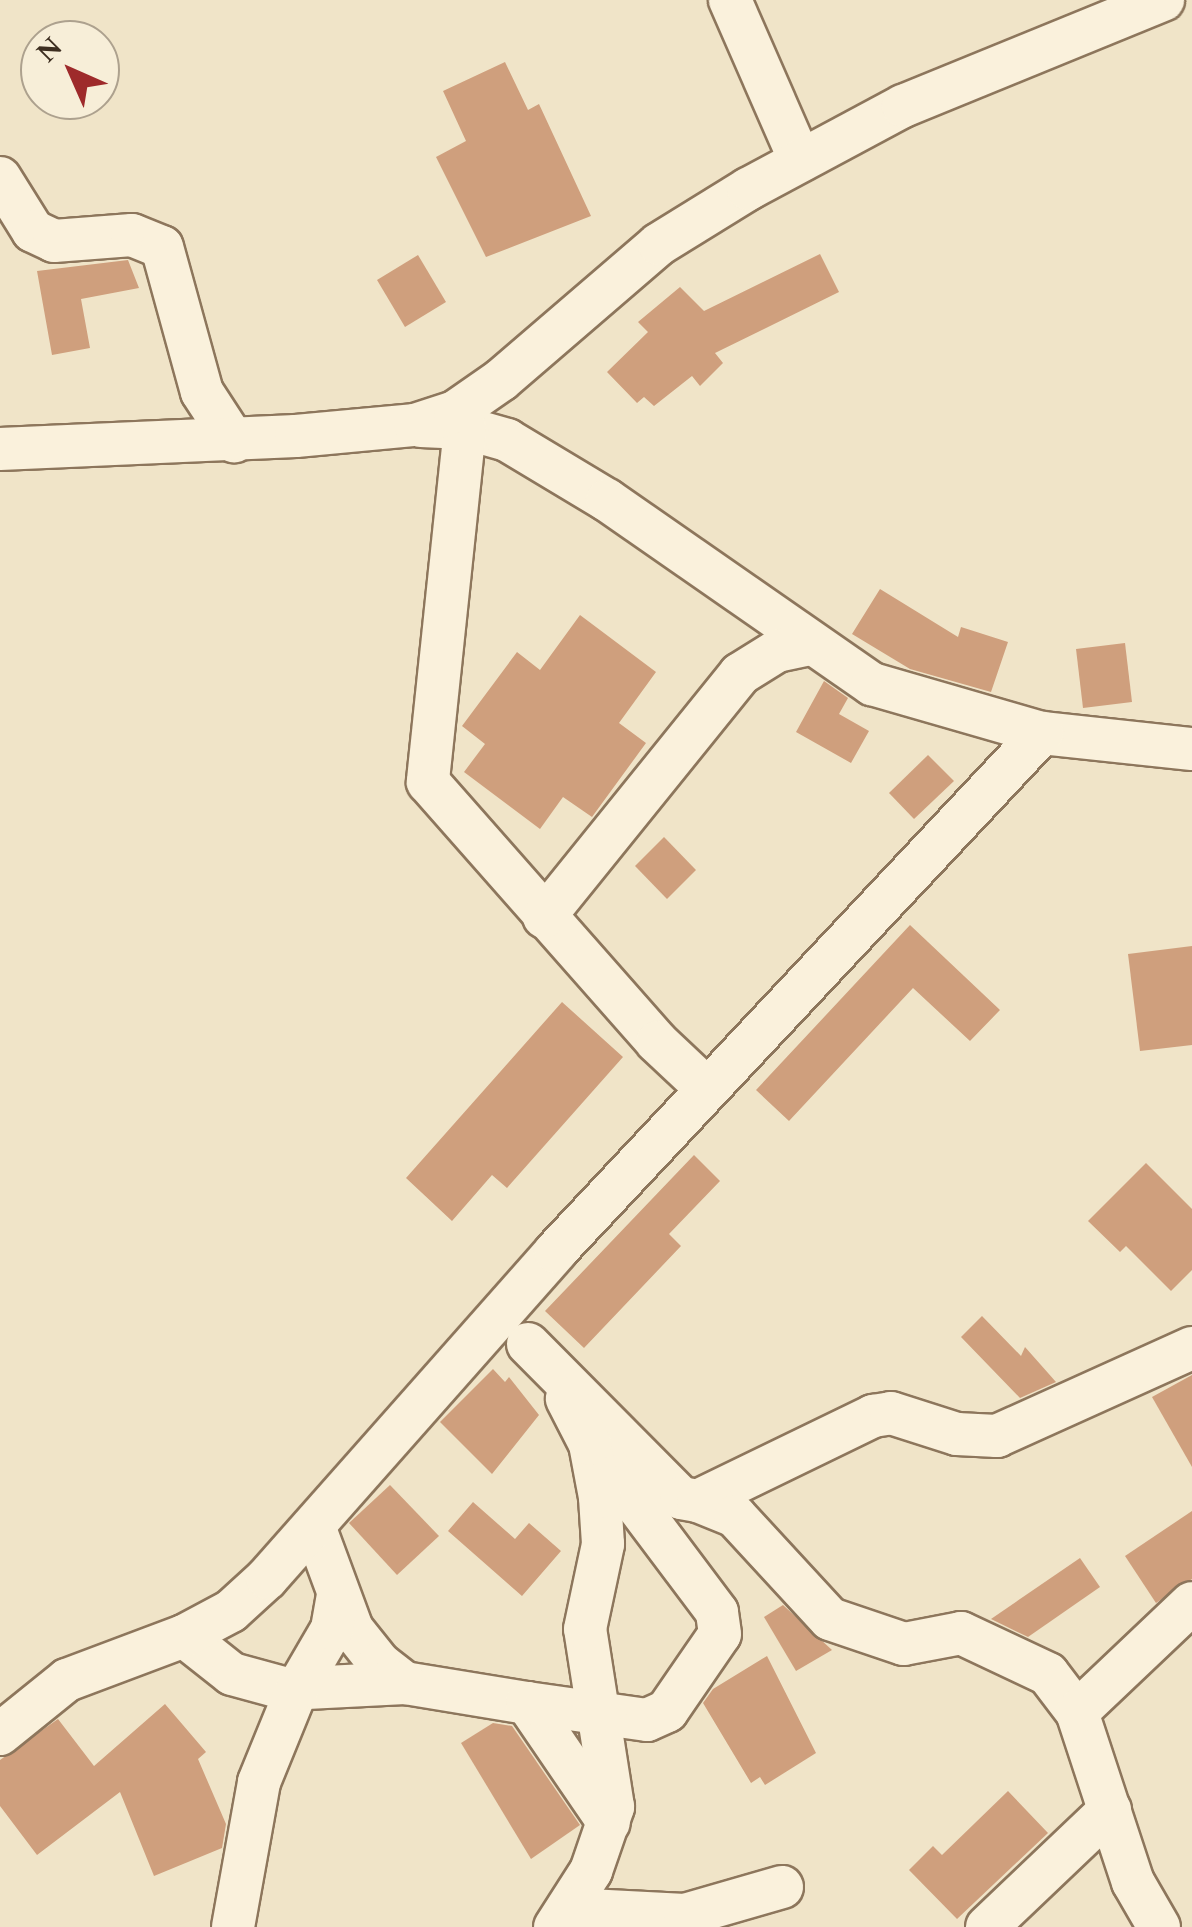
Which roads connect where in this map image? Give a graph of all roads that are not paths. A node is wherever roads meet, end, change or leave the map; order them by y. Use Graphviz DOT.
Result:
graph roads {
  1 [pos="730,0"];
  2 [pos="1163,0"];
  3 [pos="800,160"];
  4 [pos="0,178"];
  5 [pos="415,426"];
  6 [pos="464,428"];
  7 [pos="234,441"];
  8 [pos="0,450"];
  9 [pos="811,644"];
  10 [pos="1042,733"];
  11 [pos="1192,749"];
  12 [pos="544,917"];
  13 [pos="706,1088"];
  14 [pos="514,1300"];
  15 [pos="528,1344"];
  16 [pos="1192,1348"];
  17 [pos="590,1444"];
  18 [pos="698,1501"];
  19 [pos="314,1526"];
  20 [pos="338,1596"];
  21 [pos="1192,1603"];
  22 [pos="184,1636"];
  23 [pos="405,1684"];
  24 [pos="296,1688"];
  25 [pos="527,1703"];
  26 [pos="1077,1712"];
  27 [pos="599,1716"];
  28 [pos="0,1734"];
  29 [pos="1110,1810"];
  30 [pos="609,1824"];
  31 [pos="782,1887"];
  32 [pos="565,1921"];
  33 [pos="233,1927"];
  34 [pos="987,1927"];
  35 [pos="1159,1927"];
  1 -- 3 [label="street"];
  2 -- 3 [label="street"];
  3 -- 5 [label="street"];
  4 -- 7 [label="street"];
  5 -- 6 [label="street"];
  5 -- 7 [label="street"];
  6 -- 9 [label="street"];
  6 -- 12 [label="street"];
  7 -- 8 [label="street"];
  9 -- 10 [label="street"];
  9 -- 12 [label="street"];
  10 -- 11 [label="street"];
  10 -- 13 [label="street"];
  12 -- 13 [label="street"];
  13 -- 14 [label="street"];
  14 -- 15 [label="street"];
  14 -- 19 [label="street"];
  15 -- 17 [label="street"];
  15 -- 18 [label="street"];
  16 -- 18 [label="street"];
  17 -- 27 [label="street"];
  17 -- 27 [label="street"];
  18 -- 26 [label="street"];
  19 -- 20 [label="street"];
  19 -- 22 [label="street"];
  20 -- 23 [label="street"];
  20 -- 24 [label="street"];
  21 -- 26 [label="street"];
  22 -- 24 [label="street"];
  22 -- 28 [label="street"];
  23 -- 24 [label="street"];
  23 -- 25 [label="street"];
  24 -- 33 [label="street"];
  25 -- 27 [label="street"];
  25 -- 30 [label="street"];
  26 -- 29 [label="street"];
  27 -- 30 [label="street"];
  29 -- 34 [label="street"];
  29 -- 35 [label="street"];
  30 -- 32 [label="street"];
  31 -- 32 [label="street"];
}
